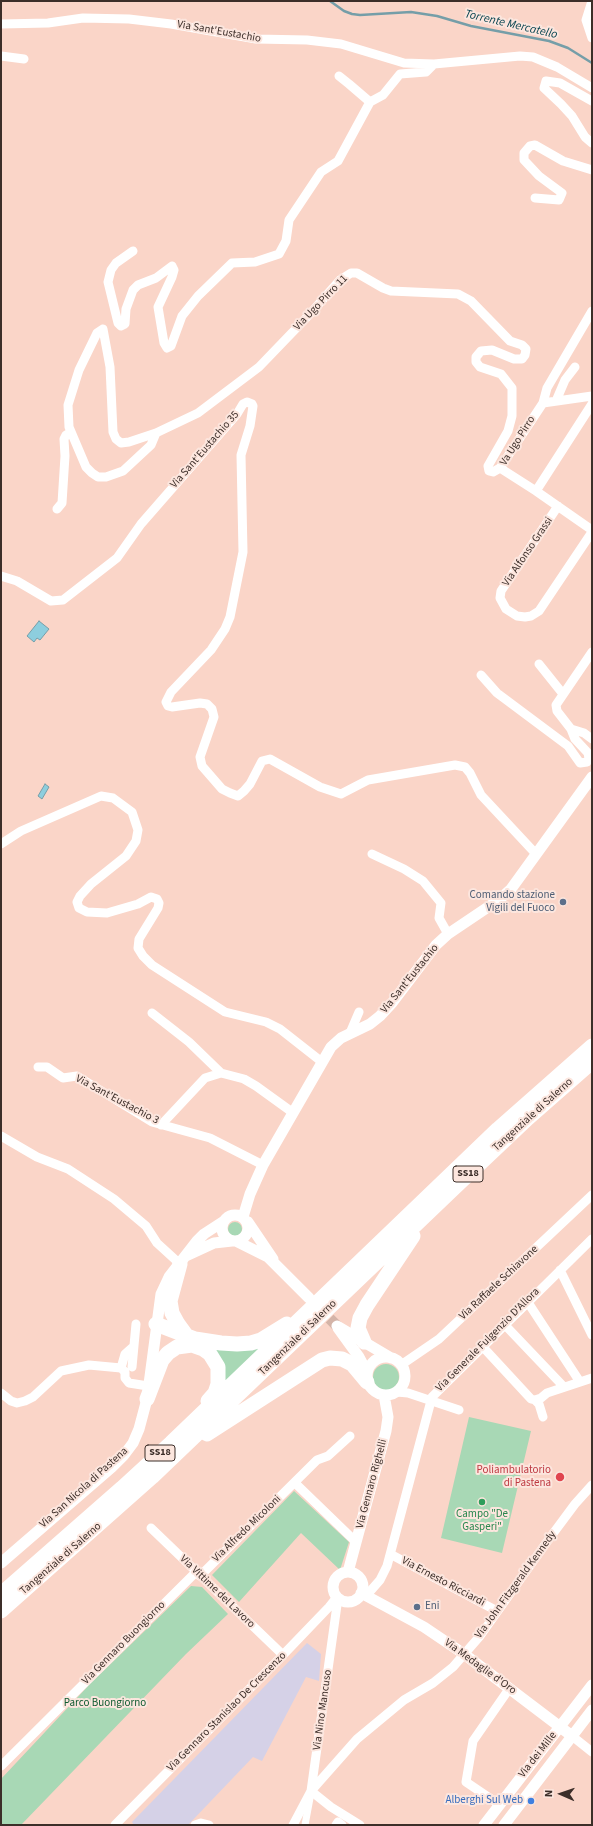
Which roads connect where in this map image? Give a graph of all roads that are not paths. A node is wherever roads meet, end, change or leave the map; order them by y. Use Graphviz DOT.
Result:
graph roads {
  1 [pos="592,1"];
  2 [pos="1,24"];
  3 [pos="592,38"];
  4 [pos="1,56"];
  5 [pos="24,59"];
  6 [pos="434,64"];
  7 [pos="339,76"];
  8 [pos="592,88"];
  9 [pos="592,101"];
  10 [pos="370,102"];
  11 [pos="592,143"];
  12 [pos="592,170"];
  13 [pos="534,198"];
  14 [pos="133,251"];
  15 [pos="592,311"];
  16 [pos="575,367"];
  17 [pos="592,396"];
  18 [pos="556,401"];
  19 [pos="543,403"];
  20 [pos="592,404"];
  21 [pos="71,432"];
  22 [pos="156,433"];
  23 [pos="500,468"];
  24 [pos="536,491"];
  25 [pos="558,506"];
  26 [pos="57,509"];
  27 [pos="592,531"];
  28 [pos="1,576"];
  29 [pos="592,652"];
  30 [pos="539,664"];
  31 [pos="481,675"];
  32 [pos="563,694"];
  33 [pos="571,729"];
  34 [pos="592,739"];
  35 [pos="592,777"];
  36 [pos="1,844"];
  37 [pos="372,854"];
  38 [pos="536,854"];
  39 [pos="448,934"];
  40 [pos="359,1012"];
  41 [pos="152,1013"];
  42 [pos="350,1033"];
  43 [pos="592,1046"];
  44 [pos="322,1062"];
  45 [pos="592,1062"];
  46 [pos="38,1067"];
  47 [pos="221,1073"];
  48 [pos="292,1112"];
  49 [pos="161,1125"];
  50 [pos="1,1136"];
  51 [pos="263,1165"];
  52 [pos="454,1188"];
  53 [pos="250,1194"];
  54 [pos="592,1195"];
  55 [pos="244,1218"];
  56 [pos="227,1219"];
  57 [pos="592,1239"];
  58 [pos="234,1241"];
  59 [pos="184,1260"];
  60 [pos="275,1264"];
  61 [pos="560,1270"];
  62 [pos="343,1285"];
  63 [pos="527,1301"];
  64 [pos="311,1302"];
  65 [pos="136,1324"];
  66 [pos="504,1324"];
  67 [pos="155,1327"];
  68 [pos="592,1335"];
  69 [pos="189,1340"];
  70 [pos="364,1342"];
  71 [pos="134,1346"];
  72 [pos="482,1346"];
  73 [pos="392,1358"];
  74 [pos="401,1365"];
  75 [pos="121,1368"];
  76 [pos="132,1368"];
  77 [pos="367,1377"];
  78 [pos="592,1378"];
  79 [pos="580,1382"];
  80 [pos="564,1387"];
  81 [pos="397,1392"];
  82 [pos="1,1393"];
  83 [pos="148,1393"];
  84 [pos="384,1396"];
  85 [pos="536,1400"];
  86 [pos="430,1401"];
  87 [pos="459,1410"];
  88 [pos="543,1417"];
  89 [pos="350,1436"];
  90 [pos="171,1443"];
  91 [pos="187,1445"];
  92 [pos="294,1483"];
  93 [pos="592,1485"];
  94 [pos="151,1528"];
  95 [pos="356,1542"];
  96 [pos="391,1553"];
  97 [pos="1,1562"];
  98 [pos="348,1572"];
  99 [pos="198,1573"];
  100 [pos="1,1594"];
  101 [pos="364,1594"];
  102 [pos="337,1597"];
  103 [pos="1,1611"];
  104 [pos="497,1611"];
  105 [pos="313,1623"];
  106 [pos="334,1629"];
  107 [pos="464,1654"];
  108 [pos="283,1655"];
  109 [pos="592,1685"];
  110 [pos="509,1689"];
  111 [pos="592,1710"];
  112 [pos="560,1727"];
  113 [pos="572,1736"];
  114 [pos="592,1752"];
  115 [pos="1,1766"];
  116 [pos="311,1791"];
  117 [pos="500,1805"];
  118 [pos="115,1825"];
  119 [pos="195,1825"];
  120 [pos="209,1825"];
  121 [pos="293,1825"];
  122 [pos="305,1825"];
  123 [pos="336,1825"];
  124 [pos="342,1825"];
  125 [pos="360,1825"];
  126 [pos="484,1825"];
  127 [pos="504,1825"];
  1 -- 3 [label="street"];
  2 -- 6 [label="street, Via Sant'Eustachio"];
  4 -- 5 [label="street"];
  6 -- 8 [label="street, Via Sant'Eustachio"];
  6 -- 10 [label="street, Via Sant'Eustachio"];
  7 -- 10 [label="street"];
  9 -- 11 [label="street"];
  10 -- 14 [label="street, Via Sant'Eustachio"];
  12 -- 13 [label="street"];
  15 -- 19 [label="street, Va Ugo Pirro"];
  16 -- 18 [label="street"];
  17 -- 18 [label="street"];
  18 -- 19 [label="street"];
  19 -- 23 [label="street, Va Ugo Pirro"];
  20 -- 24 [label="street"];
  21 -- 22 [label="street"];
  21 -- 22 [label="street"];
  21 -- 26 [label="street"];
  22 -- 23 [label="street, Via Ugo Pirro 11"];
  23 -- 24 [label="street, Va Ugo Pirro"];
  24 -- 25 [label="street, Va Ugo Pirro"];
  25 -- 27 [label="street, Va Ugo Pirro"];
  25 -- 27 [label="street, Via Alfonso Grassi"];
  28 -- 38 [label="street, Via Sant'Eustachio 35"];
  29 -- 32 [label="street"];
  30 -- 32 [label="street"];
  31 -- 33 [label="street"];
  32 -- 33 [label="street"];
  33 -- 34 [label="street"];
  35 -- 38 [label="street, Via Sant'Eustachio"];
  36 -- 44 [label="street"];
  37 -- 39 [label="street"];
  38 -- 39 [label="street, Via Sant'Eustachio"];
  39 -- 42 [label="street, Via Sant'Eustachio"];
  40 -- 42 [label="street"];
  41 -- 47 [label="street"];
  42 -- 44 [label="street, Via Sant'Eustachio"];
  43 -- 62 [label="highway, Tangenziale di Salerno / SS18"];
  44 -- 48 [label="street, Via Sant'Eustachio"];
  45 -- 52 [label="highway, Tangenziale di Salerno / SS18"];
  46 -- 49 [label="street, Via Sant'Eustachio 3"];
  47 -- 48 [label="street"];
  47 -- 49 [label="street"];
  48 -- 51 [label="street, Via Sant'Eustachio"];
  49 -- 51 [label="street, Via Sant'Eustachio 3"];
  50 -- 59 [label="street"];
  51 -- 53 [label="street, Via Sant'Eustachio"];
  52 -- 62 [label="highway, Tangenziale di Salerno / SS18"];
  52 -- 70 [label="highway"];
  53 -- 55 [label="street, Via Sant'Eustachio"];
  53 -- 56 [label="street, Via Sant'Eustachio"];
  54 -- 74 [label="street, Via Raffaele Schiavone"];
  55 -- 56 [label="street"];
  55 -- 58 [label="street"];
  55 -- 60 [label="street"];
  56 -- 58 [label="street"];
  56 -- 59 [label="street, Via San Nicola di Pastena"];
  57 -- 61 [label="street, Via Generale Fulgenzio D'Allora"];
  58 -- 59 [label="street, Via San Nicola di Pastena"];
  58 -- 60 [label="street"];
  59 -- 67 [label="street, Via San Nicola di Pastena"];
  59 -- 69 [label="highway"];
  60 -- 64 [label="street"];
  61 -- 63 [label="street, Via Generale Fulgenzio D'Allora"];
  61 -- 68 [label="street"];
  62 -- 64 [label="highway, Tangenziale di Salerno / SS18"];
  62 -- 91 [label="highway, Tangenziale di Salerno / SS18"];
  63 -- 66 [label="street, Via Generale Fulgenzio D'Allora"];
  63 -- 79 [label="street"];
  64 -- 69 [label="highway"];
  64 -- 90 [label="highway, Tangenziale di Salerno / SS18"];
  65 -- 71 [label="street"];
  66 -- 72 [label="street, Via Generale Fulgenzio D'Allora"];
  66 -- 80 [label="street"];
  67 -- 69 [label="highway"];
  67 -- 83 [label="street, Via San Nicola di Pastena"];
  69 -- 83 [label="highway"];
  69 -- 90 [label="highway"];
  70 -- 73 [label="street"];
  70 -- 77 [label="street"];
  71 -- 75 [label="street"];
  71 -- 76 [label="street"];
  72 -- 85 [label="street"];
  72 -- 86 [label="street, Via Generale Fulgenzio D'Allora"];
  73 -- 74 [label="street"];
  73 -- 77 [label="street"];
  74 -- 81 [label="street"];
  75 -- 82 [label="street"];
  75 -- 83 [label="street"];
  77 -- 84 [label="street"];
  77 -- 91 [label="highway"];
  78 -- 79 [label="street"];
  79 -- 80 [label="street"];
  80 -- 85 [label="street"];
  81 -- 84 [label="street"];
  81 -- 86 [label="street"];
  83 -- 97 [label="street, Via San Nicola di Pastena"];
  84 -- 95 [label="street, Via Gennaro Righelli"];
  85 -- 88 [label="street"];
  86 -- 87 [label="street"];
  86 -- 96 [label="street, Via Generale Fulgenzio D'Allora"];
  89 -- 92 [label="street, Via Alfredo Micoloni"];
  90 -- 100 [label="highway, Tangenziale di Salerno / SS18"];
  91 -- 103 [label="highway, Tangenziale di Salerno / SS18"];
  92 -- 95 [label="street"];
  92 -- 99 [label="street, Via Alfredo Micoloni"];
  93 -- 104 [label="street, Via John Fitzgerald Kennedy"];
  94 -- 99 [label="street, Via Vittime del Lavoro"];
  95 -- 98 [label="street, Via Gennaro Righelli"];
  96 -- 101 [label="street, Via Generale Fulgenzio D'Allora"];
  96 -- 104 [label="street, Via Ernesto Ricciardi"];
  98 -- 101 [label="street"];
  98 -- 102 [label="street"];
  99 -- 108 [label="street, Via Vittime del Lavoro"];
  99 -- 115 [label="street, Via Gennaro Buongiorno"];
  101 -- 102 [label="street"];
  101 -- 107 [label="street, Via Medaglie d'Oro"];
  102 -- 105 [label="street, Via Gennaro Stanislao De Crescenzo"];
  102 -- 106 [label="street, Via Nino Mancuso"];
  104 -- 107 [label="street, Via John Fitzgerald Kennedy"];
  105 -- 106 [label="street"];
  105 -- 108 [label="street, Via Gennaro Stanislao De Crescenzo"];
  106 -- 116 [label="street, Via Nino Mancuso"];
  107 -- 110 [label="street, Via Medaglie d'Oro"];
  107 -- 116 [label="street, Via John Fitzgerald Kennedy"];
  108 -- 118 [label="street, Via Gennaro Stanislao De Crescenzo"];
  109 -- 112 [label="street, Via dei Mille"];
  110 -- 112 [label="street, Via Medaglie d'Oro"];
  110 -- 117 [label="street"];
  111 -- 113 [label="street, Via dei Mille"];
  112 -- 113 [label="street, Via Medaglie d'Oro"];
  112 -- 117 [label="street, Via dei Mille"];
  113 -- 114 [label="street, Via Medaglie d'Oro"];
  113 -- 127 [label="street, Via dei Mille"];
  116 -- 121 [label="street"];
  116 -- 122 [label="street"];
  116 -- 125 [label="street"];
  117 -- 126 [label="street, Via dei Mille"];
  119 -- 120 [label="street"];
  123 -- 124 [label="street"];
}
